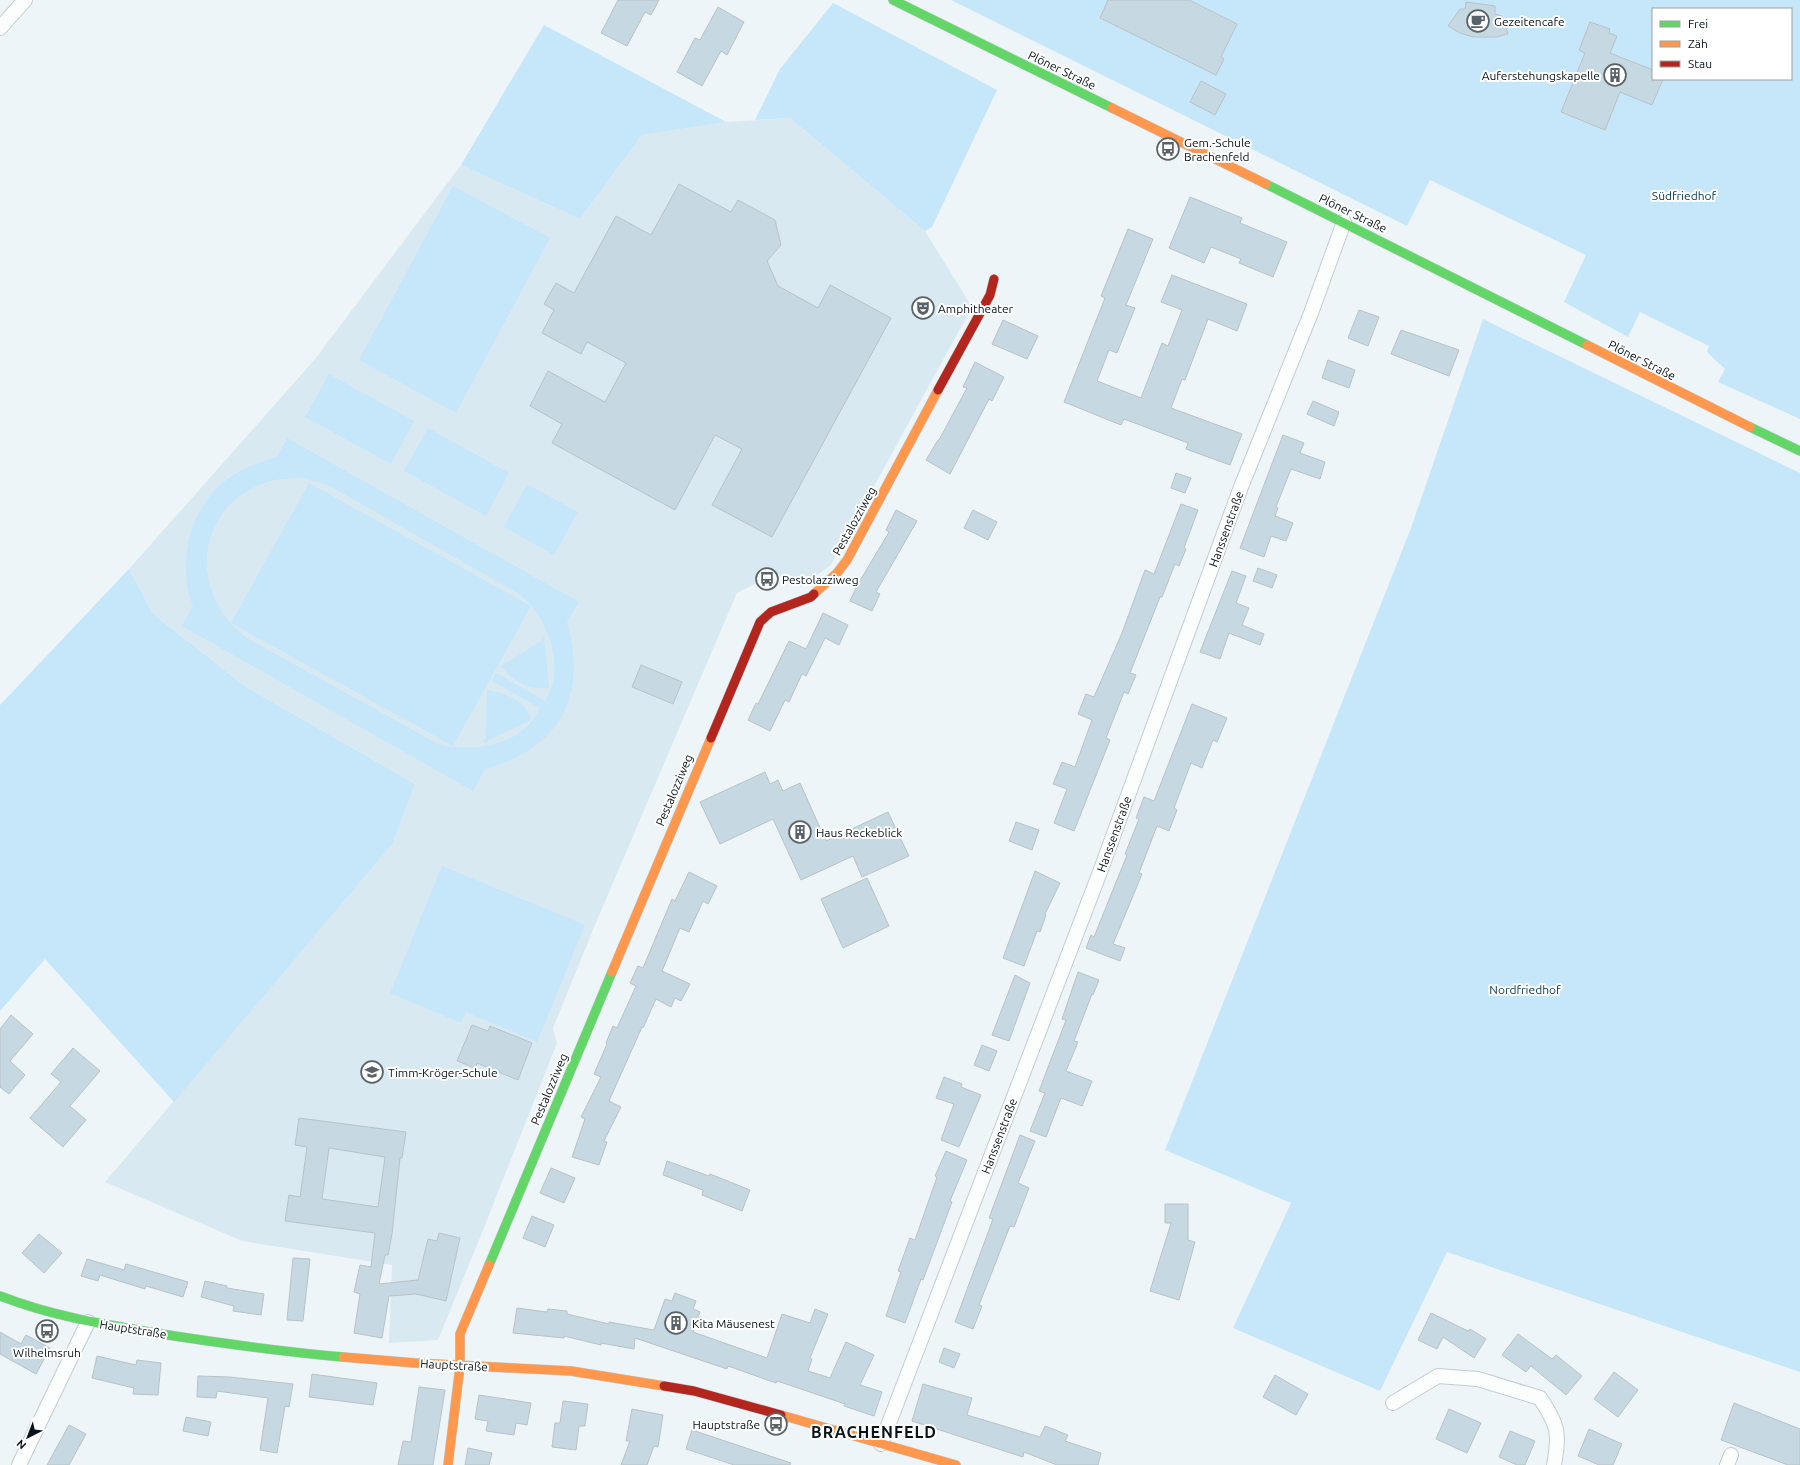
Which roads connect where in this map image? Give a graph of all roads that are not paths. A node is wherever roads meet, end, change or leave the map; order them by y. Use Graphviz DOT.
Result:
graph roads {
  1 [pos="25,0"];
  2 [pos="893,0"];
  3 [pos="0,28"];
  4 [pos="1344,222"];
  5 [pos="994,278"];
  6 [pos="1800,451"];
  7 [pos="0,1296"];
  8 [pos="88,1322"];
  9 [pos="460,1366"];
  10 [pos="1393,1403"];
  11 [pos="881,1444"];
  12 [pos="19,1465"];
  13 [pos="448,1465"];
  14 [pos="956,1465"];
  15 [pos="1554,1465"];
  1 -- 3 [label="street"];
  2 -- 4 [label="street, Plöner Straße"];
  4 -- 6 [label="street, Plöner Straße"];
  4 -- 11 [label="street, Hanssenstraße"];
  5 -- 9 [label="street, Pestalozziweg"];
  7 -- 8 [label="street, Hauptstraße"];
  8 -- 9 [label="street, Hauptstraße"];
  8 -- 12 [label="street, Hauptstraße"];
  9 -- 11 [label="street, Hauptstraße"];
  9 -- 13 [label="street, Pestalozziweg"];
  10 -- 15 [label="street"];
  11 -- 14 [label="street, Hauptstraße"];
}
